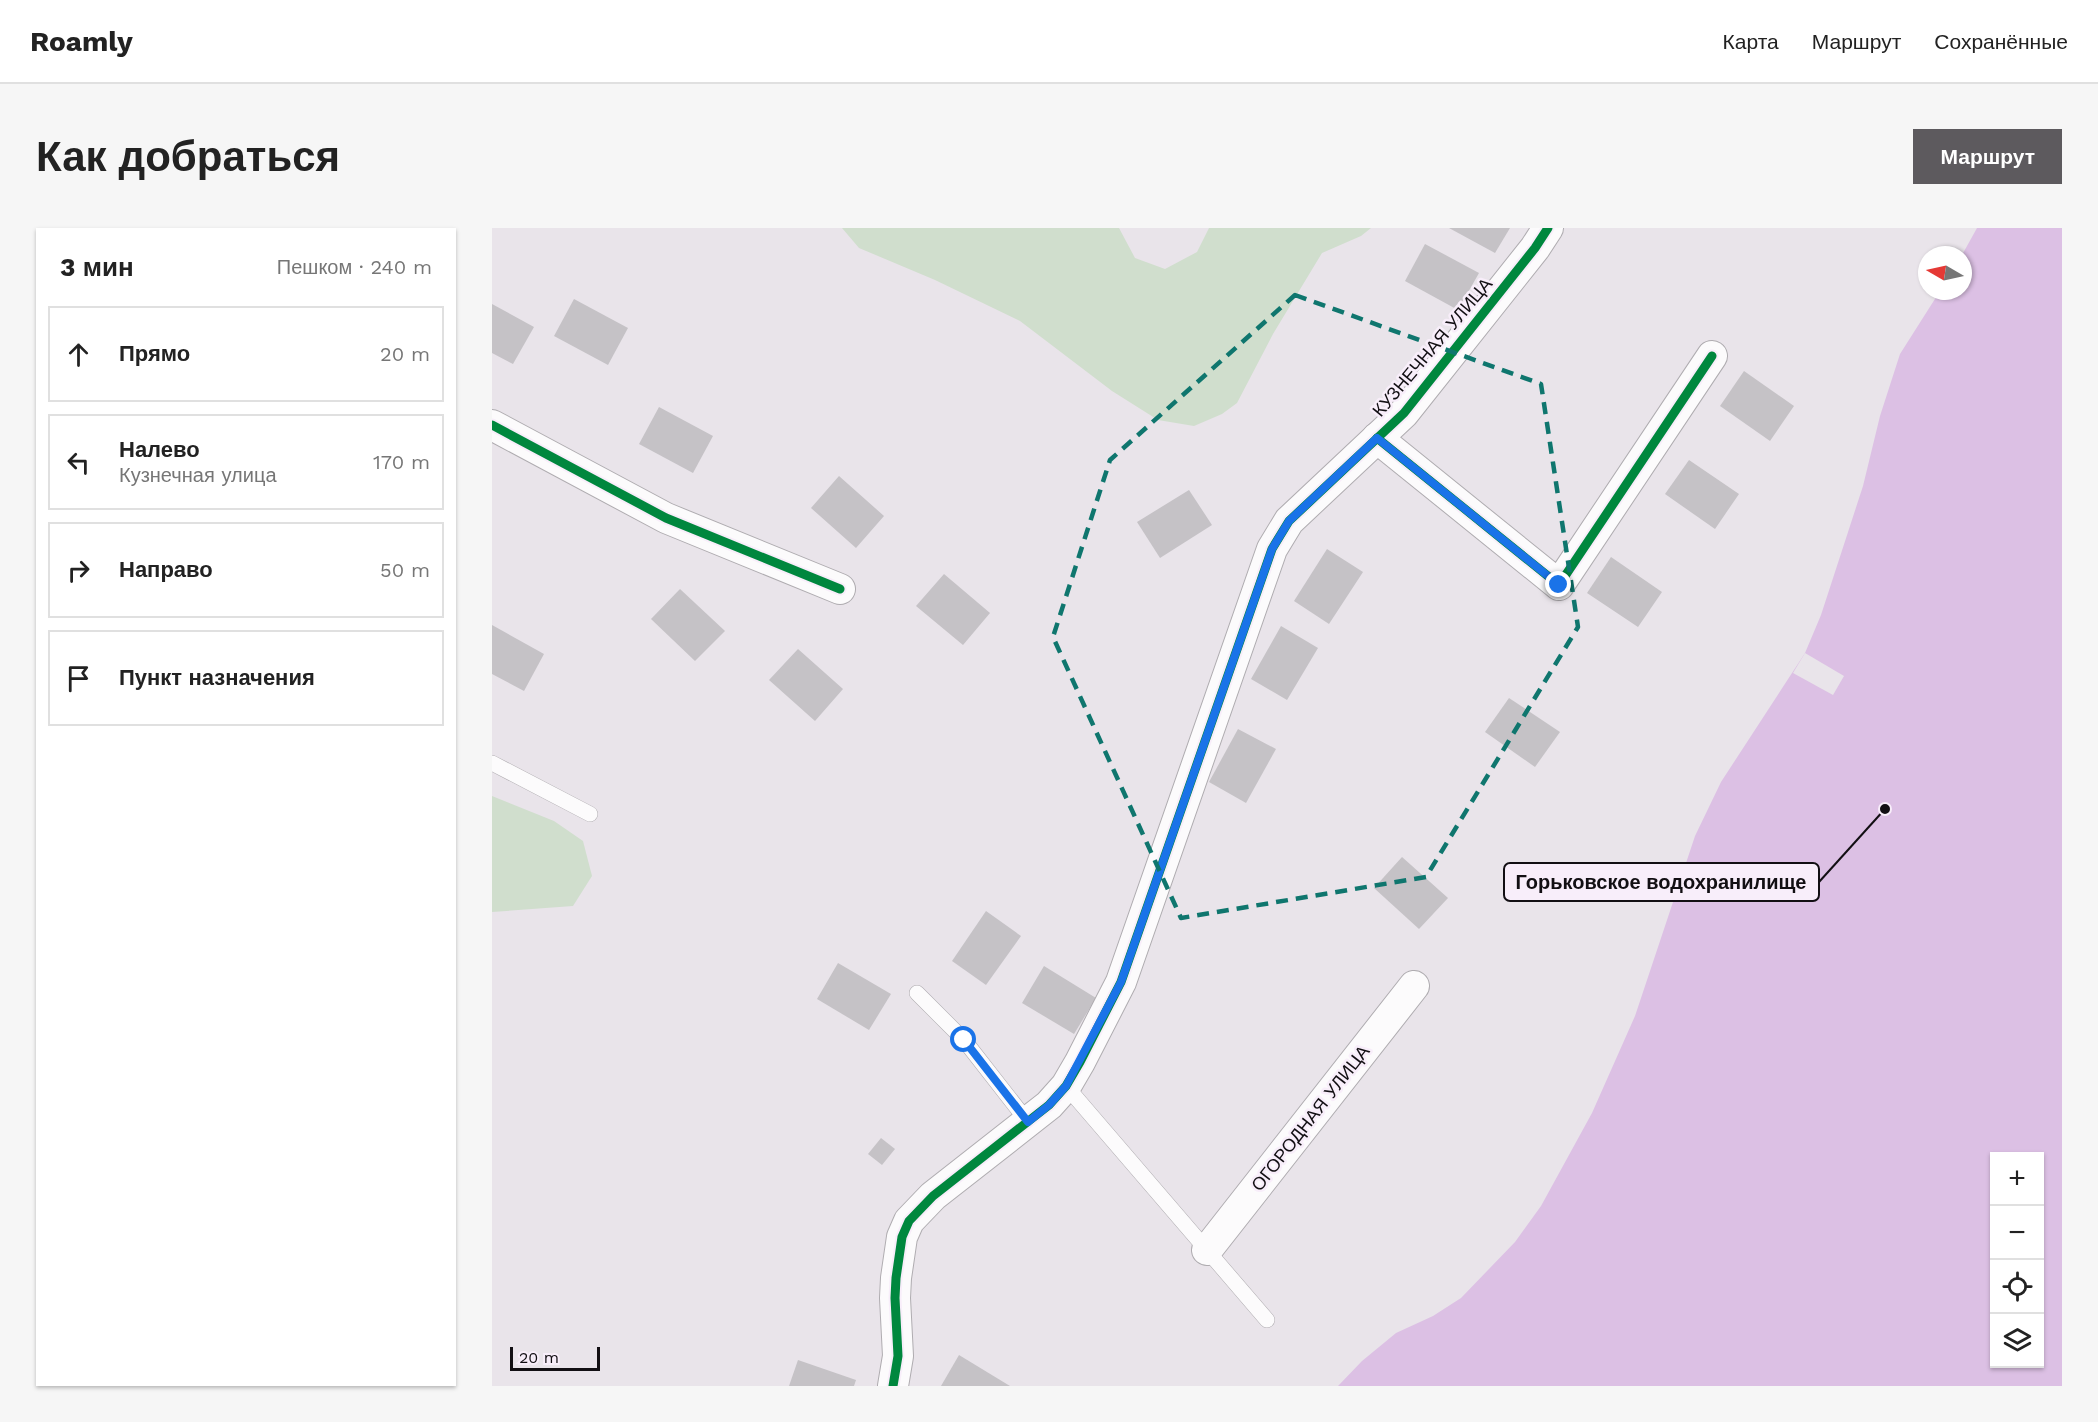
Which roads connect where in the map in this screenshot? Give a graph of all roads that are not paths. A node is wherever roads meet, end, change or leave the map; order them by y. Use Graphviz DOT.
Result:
graph roads {
  1 [pos="1548,228"];
  2 [pos="1712,356"];
  3 [pos="492,425"];
  4 [pos="1377,438"];
  5 [pos="840,589"];
  6 [pos="492,764"];
  7 [pos="590,814"];
  8 [pos="1413,986"];
  9 [pos="917,993"];
  10 [pos="1066,1086"];
  11 [pos="1028,1122"];
  12 [pos="1207,1250"];
  13 [pos="1267,1320"];
  14 [pos="893,1386"];
  1 -- 4 [label="street, КУЗНЕЧНАЯ УЛИЦА"];
  2 -- 4 [label="street"];
  3 -- 5 [label="street"];
  4 -- 10 [label="street, КУЗНЕЧНАЯ УЛИЦА"];
  6 -- 7 [label="lane"];
  8 -- 12 [label="street, ОГОРОДНАЯ УЛИЦА"];
  9 -- 11 [label="lane"];
  10 -- 11 [label="street, КУЗНЕЧНАЯ УЛИЦА"];
  10 -- 12 [label="lane"];
  11 -- 14 [label="street, КУЗНЕЧНАЯ УЛИЦА"];
  12 -- 13 [label="lane"];
}
